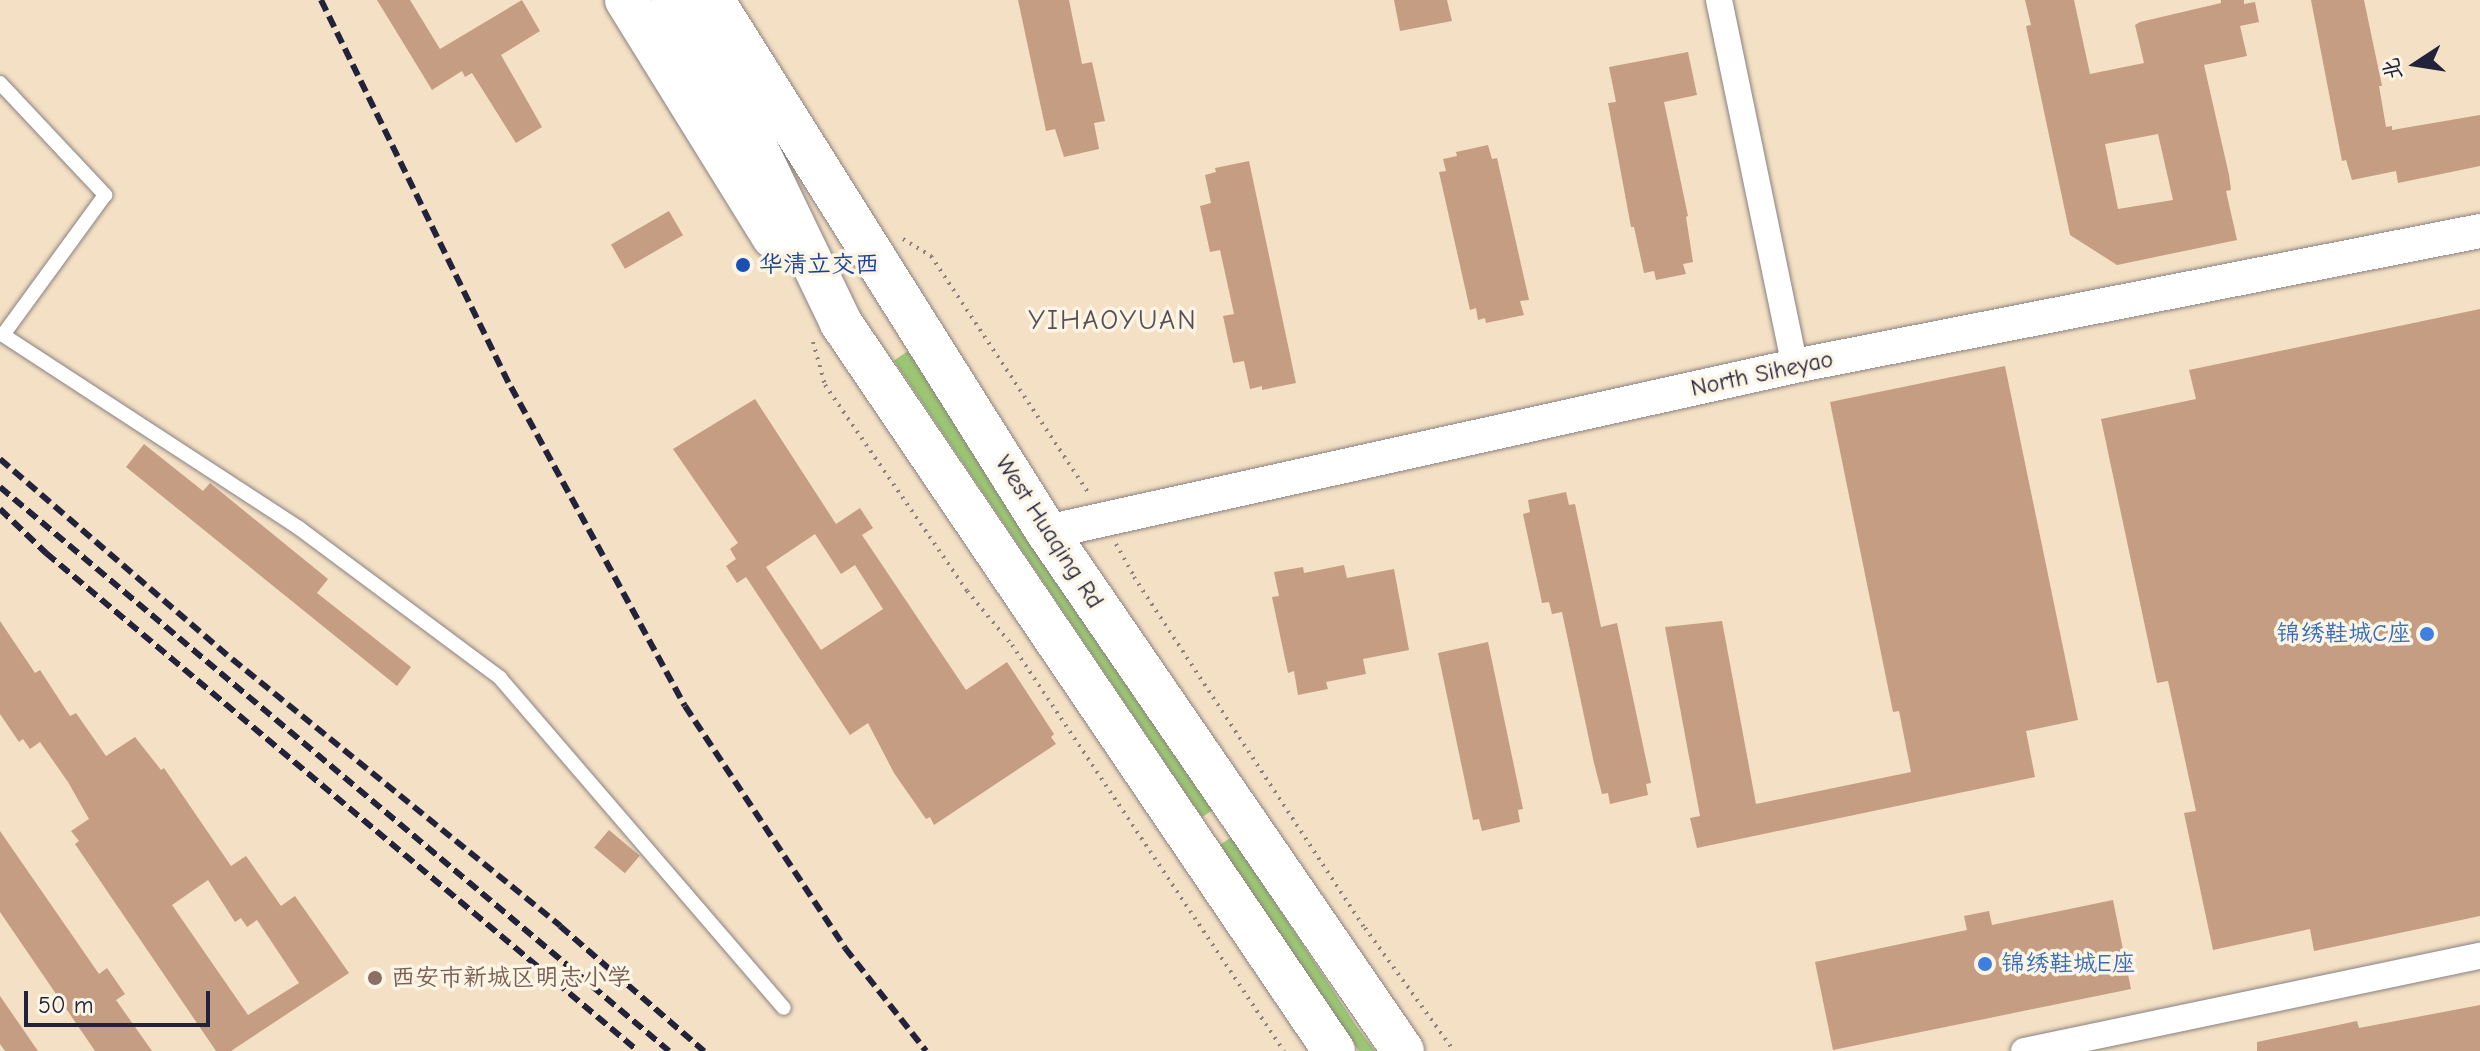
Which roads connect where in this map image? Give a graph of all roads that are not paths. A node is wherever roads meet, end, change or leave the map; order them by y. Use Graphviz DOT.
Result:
graph roads {
  1 [pos="626,0"];
  2 [pos="745,0"];
  3 [pos="1719,0"];
  4 [pos="688,3"];
  5 [pos="0,83"];
  6 [pos="2480,231"];
  7 [pos="889,284"];
  8 [pos="825,325"];
  9 [pos="1795,366"];
  10 [pos="1047,532"];
  11 [pos="2480,956"];
  12 [pos="784,1008"];
  13 [pos="1334,1051"];
  14 [pos="1403,1051"];
  15 [pos="2024,1051"];
  1 -- 8 [label="main road"];
  2 -- 7 [label="main road"];
  3 -- 9 [label="street"];
  4 -- 7 [label="main road, West Huaqing Rd"];
  4 -- 8 [label="main road, West Huaqing Rd"];
  5 -- 12 [label="lane"];
  6 -- 9 [label="street, North Siheyao"];
  7 -- 10 [label="main road, West Huaqing Rd"];
  8 -- 13 [label="main road, West Huaqing Rd"];
  9 -- 10 [label="street, North Siheyao"];
  10 -- 14 [label="main road, West Huaqing Rd"];
  11 -- 15 [label="street"];
}
